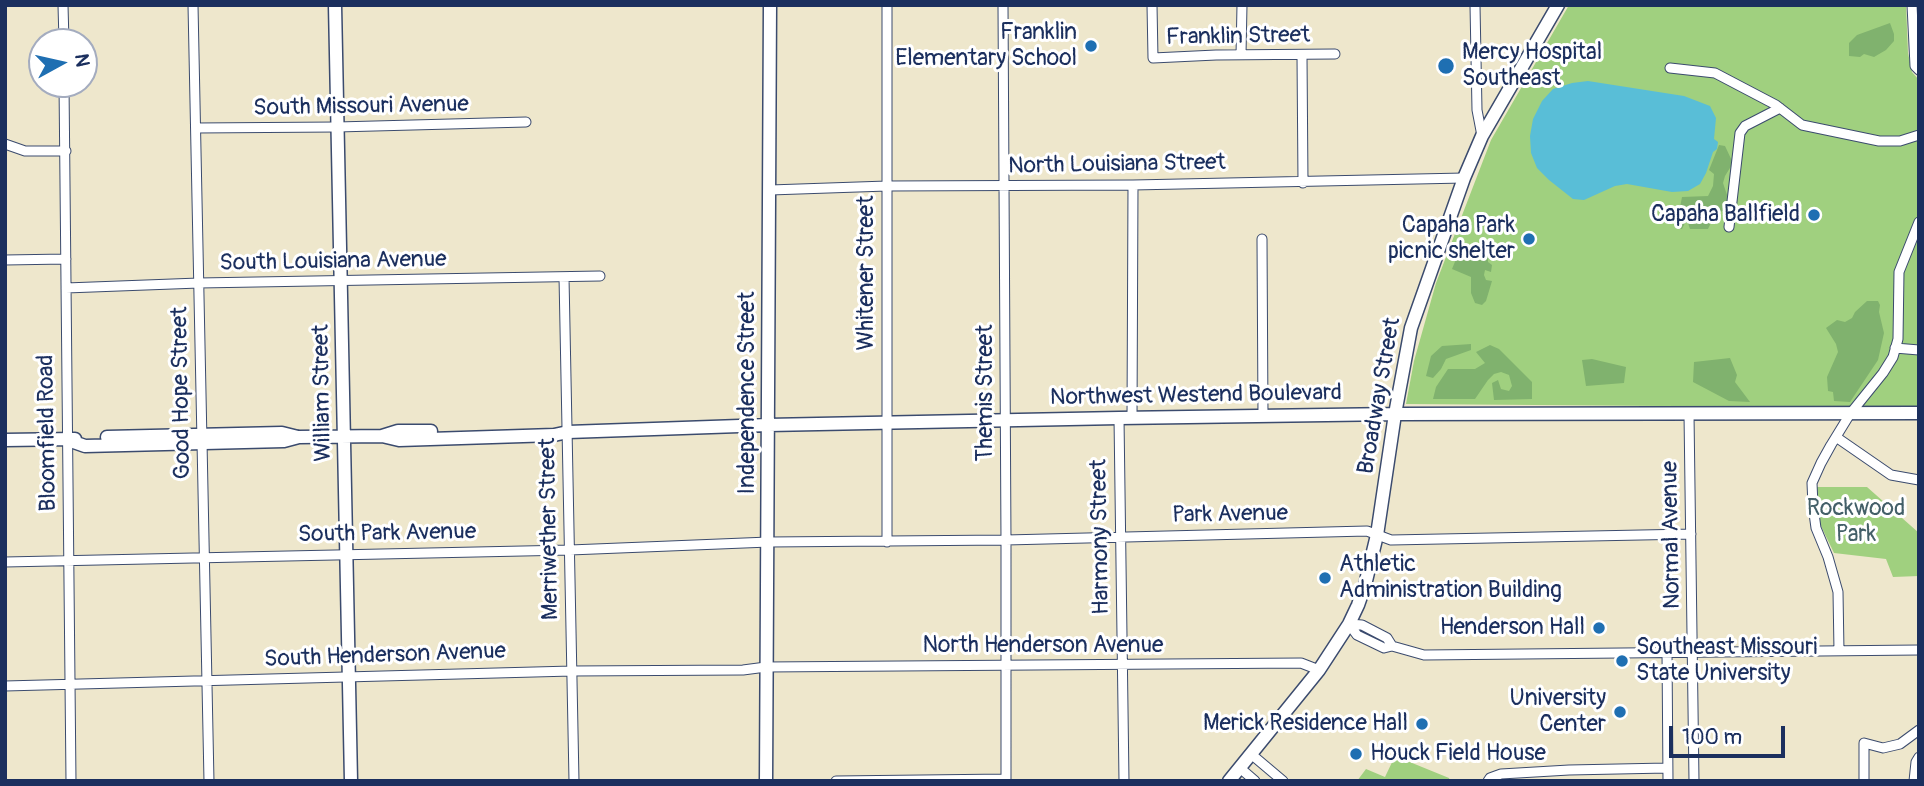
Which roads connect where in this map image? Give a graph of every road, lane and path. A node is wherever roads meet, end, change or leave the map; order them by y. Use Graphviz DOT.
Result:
graph roads {
  1 [pos="63,5"];
  2 [pos="193,5"];
  3 [pos="335,5"];
  4 [pos="770,5"];
  5 [pos="887,5"];
  6 [pos="1003,5"];
  7 [pos="1152,5"];
  8 [pos="1242,5"];
  9 [pos="1475,5"];
  10 [pos="1558,5"];
  11 [pos="1912,5"];
  12 [pos="64,28"];
  13 [pos="1335,54"];
  14 [pos="1241,55"];
  15 [pos="1302,56"];
  16 [pos="1670,68"];
  17 [pos="1919,70"];
  18 [pos="64,98"];
  19 [pos="1780,108"];
  20 [pos="526,122"];
  21 [pos="337,127"];
  22 [pos="196,128"];
  23 [pos="1919,135"];
  24 [pos="1482,136"];
  25 [pos="5,144"];
  26 [pos="65,151"];
  27 [pos="1464,178"];
  28 [pos="1303,183"];
  29 [pos="1133,185"];
  30 [pos="887,186"];
  31 [pos="1004,186"];
  32 [pos="770,190"];
  33 [pos="1919,222"];
  34 [pos="1729,227"];
  35 [pos="1262,239"];
  36 [pos="66,259"];
  37 [pos="5,260"];
  38 [pos="600,276"];
  39 [pos="564,277"];
  40 [pos="341,282"];
  41 [pos="199,283"];
  42 [pos="66,288"];
  43 [pos="1895,348"];
  44 [pos="1919,350"];
  45 [pos="1919,413"];
  46 [pos="1395,414"];
  47 [pos="1689,414"];
  48 [pos="1850,414"];
  49 [pos="1263,416"];
  50 [pos="1125,418"];
  51 [pos="1006,420"];
  52 [pos="886,422"];
  53 [pos="768,425"];
  54 [pos="568,432"];
  55 [pos="345,437"];
  56 [pos="1836,437"];
  57 [pos="202,438"];
  58 [pos="5,440"];
  59 [pos="68,440"];
  60 [pos="1919,480"];
  61 [pos="1691,534"];
  62 [pos="1377,535"];
  63 [pos="1120,537"];
  64 [pos="1006,540"];
  65 [pos="769,542"];
  66 [pos="887,542"];
  67 [pos="570,550"];
  68 [pos="346,553"];
  69 [pos="205,557"];
  70 [pos="69,560"];
  71 [pos="5,562"];
  72 [pos="1349,624"];
  73 [pos="1919,649"];
  74 [pos="1839,650"];
  75 [pos="1667,652"];
  76 [pos="1693,652"];
  77 [pos="1005,665"];
  78 [pos="1122,665"];
  79 [pos="766,667"];
  80 [pos="1319,670"];
  81 [pos="572,671"];
  82 [pos="349,676"];
  83 [pos="207,681"];
  84 [pos="5,685"];
  85 [pos="70,685"];
  86 [pos="1919,730"];
  87 [pos="1251,754"];
  88 [pos="1919,757"];
  89 [pos="1240,768"];
  90 [pos="1667,768"];
  91 [pos="1006,780"];
  92 [pos="71,781"];
  93 [pos="209,781"];
  94 [pos="351,781"];
  95 [pos="574,781"];
  96 [pos="766,781"];
  97 [pos="836,781"];
  98 [pos="1124,781"];
  99 [pos="1229,781"];
  100 [pos="1255,781"];
  101 [pos="1283,781"];
  102 [pos="1488,781"];
  103 [pos="1668,781"];
  104 [pos="1695,781"];
  105 [pos="1864,781"];
  106 [pos="1914,781"];
  1 -- 12 [label="street"];
  2 -- 22 [label="street, Good Hope Street"];
  3 -- 21 [label="street, William Street"];
  4 -- 32 [label="street, Independence Street"];
  5 -- 30 [label="street, Whitener Street"];
  6 -- 31 [label="street, Themis Street"];
  7 -- 14 [label="street, Franklin Street"];
  8 -- 14 [label="street"];
  9 -- 24 [label="street"];
  10 -- 24 [label="street, Broadway Street"];
  11 -- 17 [label="street"];
  13 -- 15 [label="street, Franklin Street"];
  14 -- 15 [label="street, Franklin Street"];
  15 -- 28 [label="street"];
  16 -- 19 [label="street"];
  18 -- 26 [label="street, Bloomfield Road"];
  19 -- 23 [label="street"];
  19 -- 34 [label="street"];
  20 -- 21 [label="street, South Missouri Avenue"];
  21 -- 22 [label="street, South Missouri Avenue"];
  21 -- 40 [label="street, William Street"];
  22 -- 41 [label="street, Good Hope Street"];
  24 -- 27 [label="street, Broadway Street"];
  25 -- 26 [label="street"];
  26 -- 36 [label="street, Bloomfield Road"];
  27 -- 28 [label="street, North Louisiana Street"];
  27 -- 46 [label="street, Broadway Street"];
  28 -- 29 [label="street, North Louisiana Street"];
  29 -- 31 [label="street, North Louisiana Street"];
  29 -- 50 [label="street, Harmony Street"];
  30 -- 31 [label="street, North Louisiana Street"];
  30 -- 32 [label="street, North Louisiana Street"];
  30 -- 52 [label="street, Whitener Street"];
  31 -- 51 [label="street, Themis Street"];
  32 -- 53 [label="street, Independence Street"];
  33 -- 43 [label="street"];
  35 -- 49 [label="street"];
  36 -- 37 [label="street"];
  36 -- 42 [label="street, Bloomfield Road"];
  38 -- 39 [label="street, South Louisiana Avenue"];
  39 -- 40 [label="street, South Louisiana Avenue"];
  39 -- 54 [label="street, Merriwether Street"];
  40 -- 41 [label="street, South Louisiana Avenue"];
  40 -- 55 [label="street, William Street"];
  41 -- 42 [label="street, South Louisiana Avenue"];
  41 -- 57 [label="street, Good Hope Street"];
  42 -- 59 [label="street, Bloomfield Road"];
  43 -- 44 [label="street"];
  43 -- 48 [label="street"];
  45 -- 48 [label="street, Northwest Westend Boulevard"];
  46 -- 47 [label="street, Northwest Westend Boulevard"];
  46 -- 49 [label="street, Northwest Westend Boulevard"];
  46 -- 62 [label="street, Broadway Street"];
  47 -- 48 [label="street, Northwest Westend Boulevard"];
  47 -- 61 [label="street, Normal Avenue"];
  48 -- 56 [label="street"];
  49 -- 50 [label="street, Northwest Westend Boulevard"];
  50 -- 51 [label="street, Northwest Westend Boulevard"];
  50 -- 63 [label="street, Harmony Street"];
  51 -- 52 [label="street, Northwest Westend Boulevard"];
  51 -- 64 [label="street, Themis Street"];
  52 -- 53 [label="street, Northwest Westend Boulevard"];
  52 -- 66 [label="street, Whitener Street"];
  53 -- 54 [label="street, Northwest Westend Boulevard"];
  53 -- 65 [label="street, Independence Street"];
  54 -- 55 [label="street, Northwest Westend Boulevard"];
  54 -- 67 [label="street, Merriwether Street"];
  55 -- 57 [label="street, Northwest Westend Boulevard"];
  55 -- 68 [label="street, William Street"];
  56 -- 60 [label="street"];
  56 -- 74 [label="street"];
  57 -- 59 [label="street, Northwest Westend Boulevard"];
  57 -- 69 [label="street, Good Hope Street"];
  58 -- 59 [label="street, Northwest Westend Boulevard"];
  59 -- 70 [label="street, Bloomfield Road"];
  61 -- 62 [label="street, Park Avenue"];
  61 -- 76 [label="street, Normal Avenue"];
  62 -- 63 [label="street, Park Avenue"];
  62 -- 72 [label="street, Broadway Street"];
  63 -- 64 [label="street, Park Avenue"];
  63 -- 78 [label="street, Harmony Street"];
  64 -- 66 [label="street, Park Avenue"];
  64 -- 77 [label="street, Themis Street"];
  65 -- 66 [label="street, Park Avenue"];
  65 -- 67 [label="street, South Park Avenue"];
  65 -- 79 [label="street, Independence Street"];
  67 -- 68 [label="street, South Park Avenue"];
  67 -- 81 [label="street, Merriwether Street"];
  68 -- 69 [label="street, South Park Avenue"];
  68 -- 82 [label="street, William Street"];
  69 -- 70 [label="street, South Park Avenue"];
  69 -- 83 [label="street, Good Hope Street"];
  70 -- 71 [label="street, South Park Avenue"];
  70 -- 85 [label="street, Bloomfield Road"];
  72 -- 75 [label="street"];
  72 -- 80 [label="street, Broadway Street"];
  73 -- 74 [label="street"];
  74 -- 76 [label="street"];
  75 -- 76 [label="street"];
  75 -- 90 [label="street"];
  76 -- 104 [label="street, Normal Avenue"];
  77 -- 78 [label="street, North Henderson Avenue"];
  77 -- 79 [label="street, North Henderson Avenue"];
  77 -- 91 [label="street, Themis Street"];
  78 -- 80 [label="street, North Henderson Avenue"];
  78 -- 98 [label="street, Harmony Street"];
  79 -- 81 [label="street, South Henderson Avenue"];
  79 -- 96 [label="street, Independence Street"];
  80 -- 87 [label="street, Broadway Street"];
  81 -- 82 [label="street, South Henderson Avenue"];
  81 -- 95 [label="street, Merriwether Street"];
  82 -- 83 [label="street, South Henderson Avenue"];
  82 -- 94 [label="street, William Street"];
  83 -- 85 [label="street, South Henderson Avenue"];
  83 -- 93 [label="street, Good Hope Street"];
  84 -- 85 [label="street, South Henderson Avenue"];
  85 -- 92 [label="street, Bloomfield Road"];
  86 -- 105 [label="street"];
  87 -- 89 [label="street, Broadway Street"];
  87 -- 101 [label="street"];
  88 -- 106 [label="street"];
  89 -- 99 [label="street, Broadway Street"];
  89 -- 100 [label="street"];
  90 -- 102 [label="street"];
  90 -- 103 [label="street"];
  91 -- 97 [label="street"];
}
